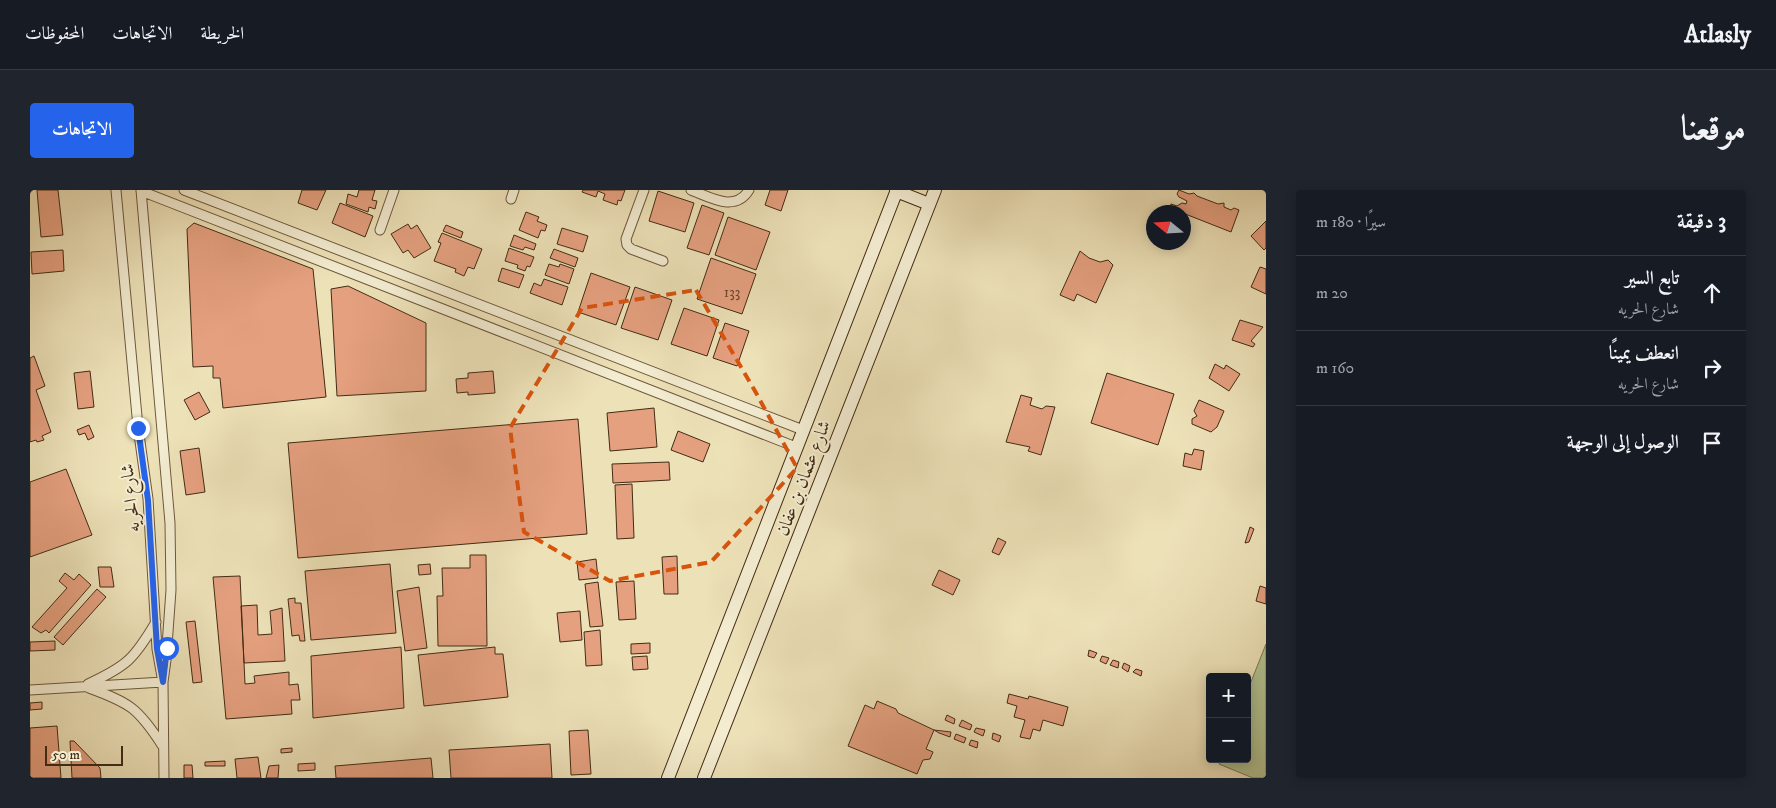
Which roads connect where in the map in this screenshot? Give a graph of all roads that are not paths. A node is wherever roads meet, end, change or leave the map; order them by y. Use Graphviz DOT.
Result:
graph roads {
  1 [pos="116,190"];
  2 [pos="141,190"];
  3 [pos="184,190"];
  4 [pos="394,190"];
  5 [pos="514,190"];
  6 [pos="644,190"];
  7 [pos="691,190"];
  8 [pos="749,190"];
  9 [pos="896,190"];
  10 [pos="935,190"];
  11 [pos="511,200"];
  12 [pos="929,204"];
  13 [pos="281,228"];
  14 [pos="380,230"];
  15 [pos="318,242"];
  16 [pos="275,243"];
  17 [pos="312,258"];
  18 [pos="663,261"];
  19 [pos="645,369"];
  20 [pos="684,384"];
  21 [pos="638,385"];
  22 [pos="678,400"];
  23 [pos="803,430"];
  24 [pos="796,447"];
  25 [pos="156,622"];
  26 [pos="163,682"];
  27 [pos="84,686"];
  28 [pos="30,690"];
  29 [pos="162,745"];
  30 [pos="164,778"];
  31 [pos="668,778"];
  32 [pos="704,778"];
  1 -- 25 [label="street, شارع الحريه"];
  2 -- 16 [label="street"];
  2 -- 26 [label="street, شارع الحريه"];
  3 -- 13 [label="street"];
  4 -- 14 [label="street"];
  5 -- 11 [label="street"];
  6 -- 18 [label="street"];
  7 -- 8 [label="street"];
  9 -- 12 [label="main road"];
  9 -- 23 [label="main road, شارع عثمان بن عفان"];
  10 -- 12 [label="main road, شارع عثمان بن عفان"];
  12 -- 32 [label="main road, شارع عثمان بن عفان"];
  13 -- 15 [label="street"];
  13 -- 16 [label="street"];
  15 -- 17 [label="street"];
  15 -- 19 [label="street"];
  16 -- 17 [label="street"];
  17 -- 21 [label="street"];
  19 -- 20 [label="street"];
  19 -- 21 [label="street"];
  20 -- 22 [label="street"];
  20 -- 23 [label="street"];
  21 -- 22 [label="street"];
  22 -- 24 [label="street"];
  23 -- 24 [label="main road, شارع عثمان بن عفان"];
  24 -- 31 [label="main road, شارع عثمان بن عفان"];
  25 -- 26 [label="street, شارع الحريه"];
  25 -- 27 [label="street"];
  26 -- 27 [label="street"];
  26 -- 29 [label="street, شارع الحريه"];
  27 -- 28 [label="street"];
  27 -- 29 [label="street"];
  29 -- 30 [label="street, شارع الحريه"];
}
